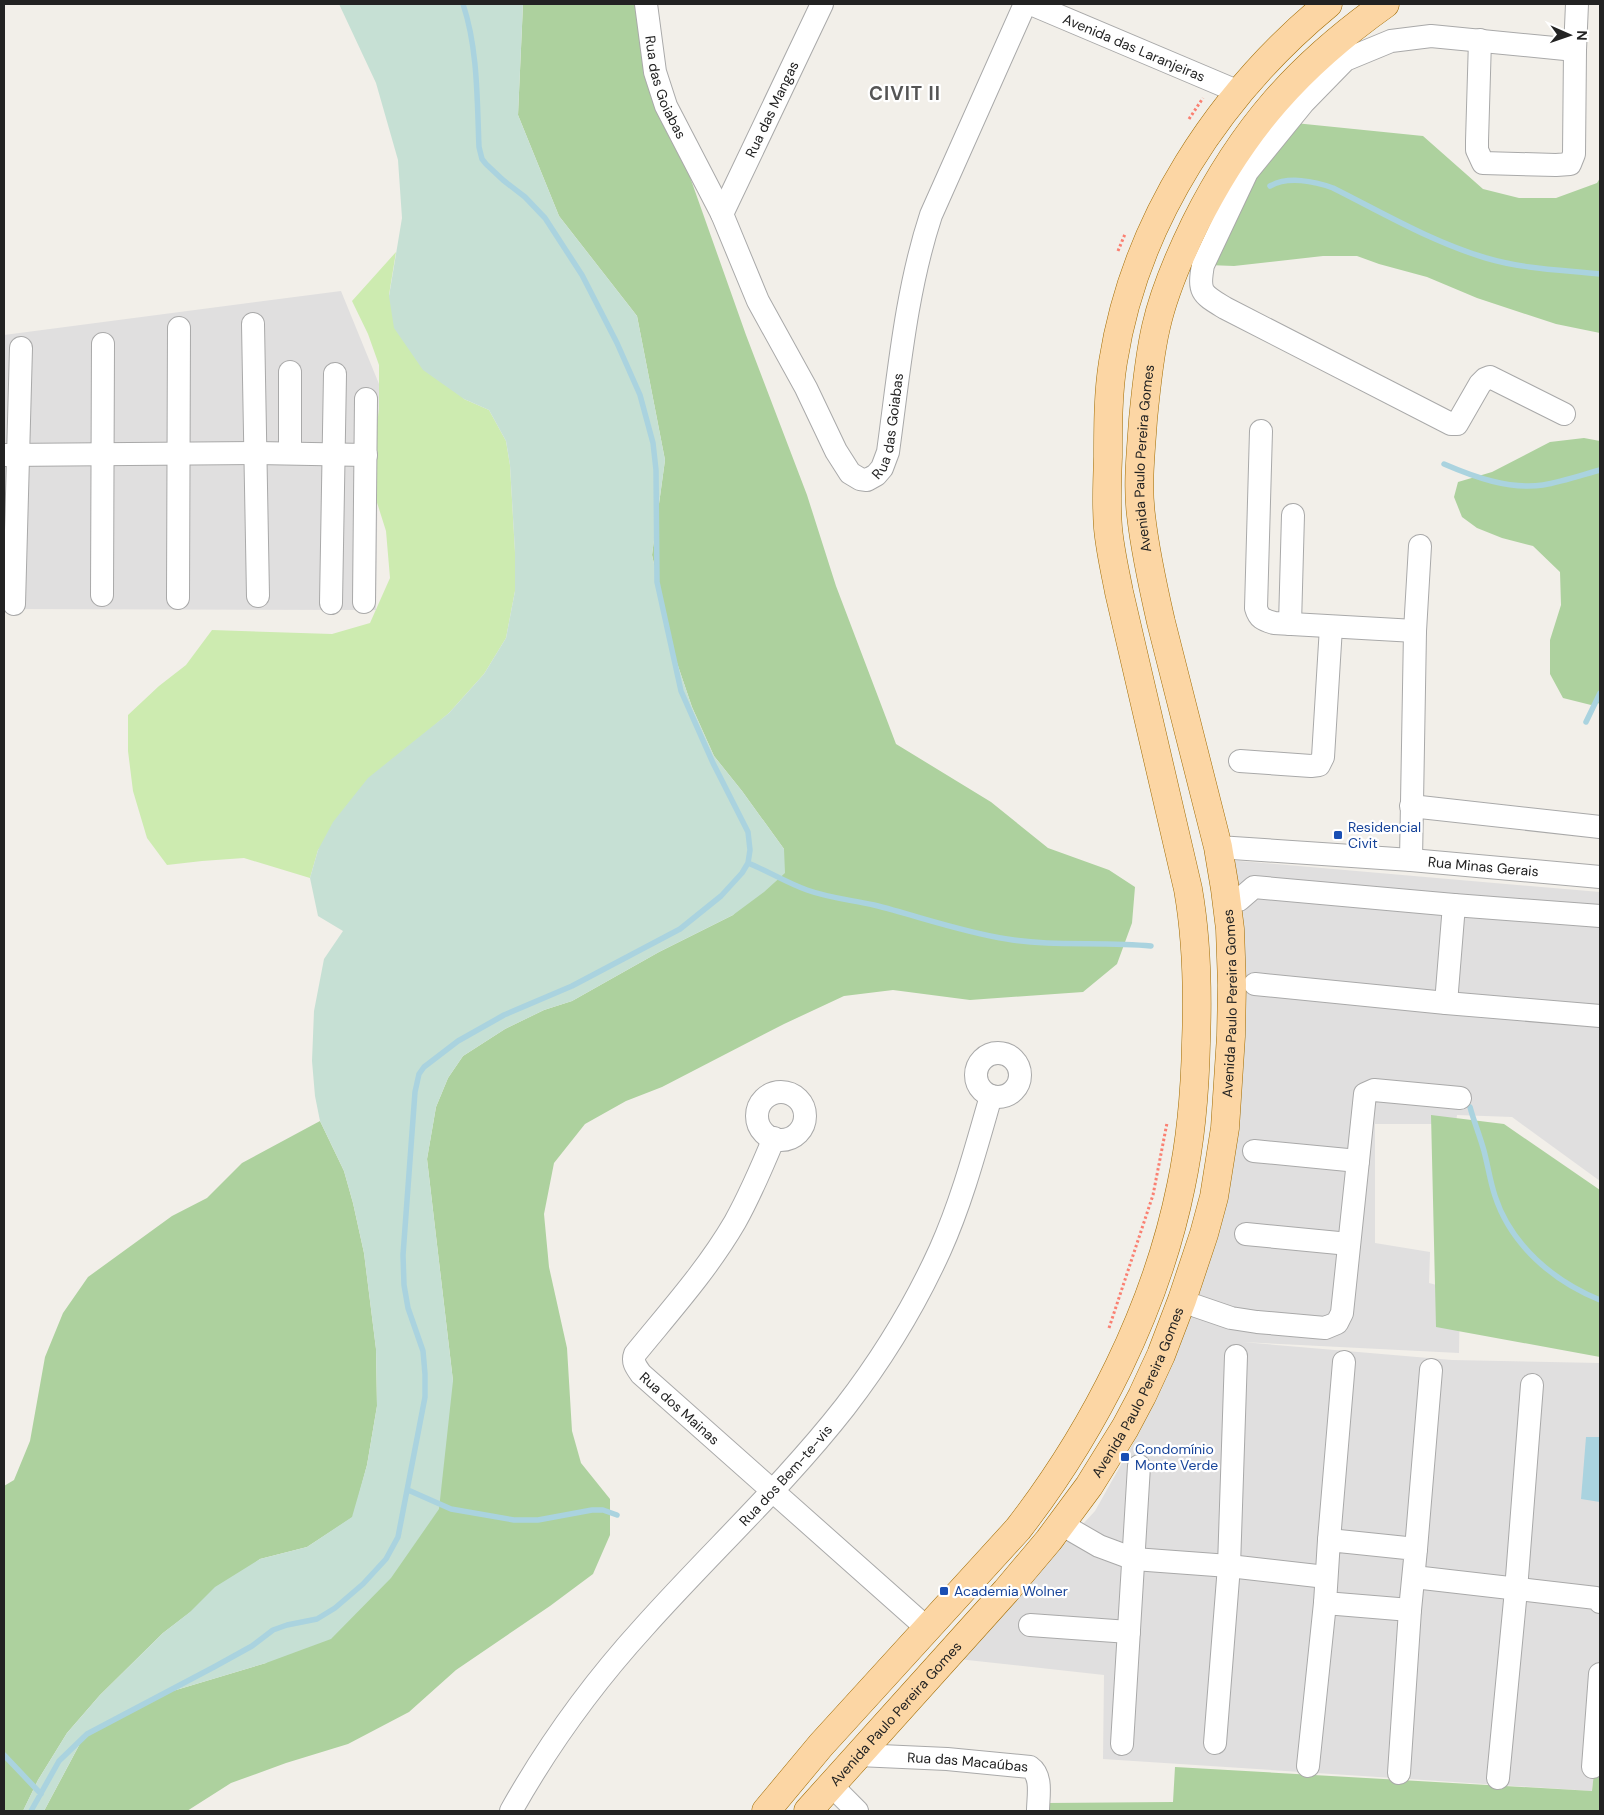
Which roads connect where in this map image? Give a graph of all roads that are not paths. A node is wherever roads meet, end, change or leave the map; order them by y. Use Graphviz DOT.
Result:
graph roads {
  1 [pos="646,4"];
  2 [pos="822,4"];
  3 [pos="1025,4"];
  4 [pos="1031,4"];
  5 [pos="1328,4"];
  6 [pos="1385,4"];
  7 [pos="1577,4"];
  8 [pos="1480,40"];
  9 [pos="1575,50"];
  10 [pos="1239,92"];
  11 [pos="722,214"];
  12 [pos="253,324"];
  13 [pos="178,328"];
  14 [pos="103,344"];
  15 [pos="21,348"];
  16 [pos="290,372"];
  17 [pos="336,374"];
  18 [pos="366,399"];
  19 [pos="1564,414"];
  20 [pos="1260,431"];
  21 [pos="256,453"];
  22 [pos="290,453"];
  23 [pos="335,453"];
  24 [pos="102,454"];
  25 [pos="179,454"];
  26 [pos="12,455"];
  27 [pos="366,455"];
  28 [pos="1293,515"];
  29 [pos="1420,546"];
  30 [pos="102,596"];
  31 [pos="258,596"];
  32 [pos="178,598"];
  33 [pos="364,602"];
  34 [pos="331,603"];
  35 [pos="14,604"];
  36 [pos="1290,624"];
  37 [pos="1331,627"];
  38 [pos="1415,631"];
  39 [pos="1240,762"];
  40 [pos="1411,806"];
  41 [pos="1600,827"];
  42 [pos="1218,847"];
  43 [pos="1411,860"];
  44 [pos="1600,877"];
  45 [pos="1227,902"];
  46 [pos="1454,905"];
  47 [pos="1600,916"];
  48 [pos="1254,984"];
  49 [pos="1446,1003"];
  50 [pos="1600,1016"];
  51 [pos="991,1096"];
  52 [pos="1460,1098"];
  53 [pos="774,1138"];
  54 [pos="1254,1151"];
  55 [pos="1358,1161"];
  56 [pos="1246,1234"];
  57 [pos="1349,1244"];
  58 [pos="1182,1300"];
  59 [pos="1236,1356"];
  60 [pos="1344,1362"];
  61 [pos="1431,1370"];
  62 [pos="1532,1384"];
  63 [pos="1139,1466"];
  64 [pos="772,1491"];
  65 [pos="1062,1524"];
  66 [pos="1329,1540"];
  67 [pos="1416,1549"];
  68 [pos="1134,1559"];
  69 [pos="1229,1566"];
  70 [pos="1326,1578"];
  71 [pos="1414,1578"];
  72 [pos="1516,1590"];
  73 [pos="1325,1602"];
  74 [pos="1600,1602"];
  75 [pos="1410,1610"];
  76 [pos="1030,1625"];
  77 [pos="928,1629"];
  78 [pos="1129,1632"];
  79 [pos="1600,1674"];
  80 [pos="1215,1742"];
  81 [pos="1122,1744"];
  82 [pos="858,1755"];
  83 [pos="1308,1766"];
  84 [pos="1593,1767"];
  85 [pos="1399,1774"];
  86 [pos="1498,1778"];
  87 [pos="832,1785"];
  88 [pos="511,1811"];
  89 [pos="766,1811"];
  90 [pos="808,1811"];
  91 [pos="857,1811"];
  92 [pos="1038,1811"];
  1 -- 11 [label="street, Rua das Goiabas"];
  2 -- 11 [label="street, Rua das Mangas"];
  3 -- 11 [label="street, Rua das Goiabas"];
  4 -- 10 [label="street, Avenida das Laranjeiras"];
  5 -- 10 [label="main road, Avenida Paulo Pereira Gomes"];
  6 -- 42 [label="main road, Avenida Paulo Pereira Gomes"];
  7 -- 9 [label="street"];
  8 -- 9 [label="street"];
  8 -- 9 [label="street"];
  8 -- 19 [label="street"];
  10 -- 77 [label="main road, Avenida Paulo Pereira Gomes"];
  12 -- 21 [label="street"];
  13 -- 25 [label="street"];
  14 -- 24 [label="street"];
  15 -- 26 [label="street"];
  16 -- 22 [label="street"];
  17 -- 23 [label="street"];
  18 -- 27 [label="street"];
  20 -- 36 [label="street"];
  21 -- 22 [label="street"];
  21 -- 25 [label="street"];
  21 -- 31 [label="street"];
  22 -- 23 [label="street"];
  23 -- 27 [label="street"];
  23 -- 34 [label="street"];
  24 -- 25 [label="street"];
  24 -- 26 [label="street"];
  24 -- 30 [label="street"];
  25 -- 32 [label="street"];
  26 -- 35 [label="street"];
  27 -- 33 [label="street"];
  28 -- 36 [label="street"];
  29 -- 38 [label="street"];
  36 -- 37 [label="street"];
  37 -- 38 [label="street"];
  37 -- 39 [label="street"];
  38 -- 40 [label="street"];
  40 -- 41 [label="street"];
  40 -- 43 [label="street"];
  42 -- 43 [label="street, Rua Minas Gerais"];
  42 -- 45 [label="main road, Avenida Paulo Pereira Gomes"];
  43 -- 44 [label="street, Rua Minas Gerais"];
  45 -- 46 [label="street"];
  45 -- 58 [label="main road, Avenida Paulo Pereira Gomes"];
  46 -- 47 [label="street"];
  46 -- 49 [label="street"];
  48 -- 49 [label="street"];
  49 -- 50 [label="street"];
  51 -- 64 [label="street, Rua dos Bem-te-vis"];
  52 -- 55 [label="street"];
  53 -- 64 [label="street, Rua dos Mainas"];
  54 -- 55 [label="street"];
  55 -- 57 [label="street"];
  56 -- 57 [label="street"];
  57 -- 58 [label="street"];
  58 -- 65 [label="main road, Avenida Paulo Pereira Gomes"];
  59 -- 69 [label="street"];
  60 -- 66 [label="street"];
  61 -- 67 [label="street"];
  62 -- 72 [label="street"];
  63 -- 68 [label="street"];
  64 -- 77 [label="street, Rua dos Mainas"];
  64 -- 88 [label="street, Rua dos Bem-te-vis"];
  65 -- 68 [label="street"];
  65 -- 82 [label="main road, Avenida Paulo Pereira Gomes"];
  66 -- 67 [label="street"];
  66 -- 70 [label="street"];
  67 -- 71 [label="street"];
  68 -- 69 [label="street"];
  68 -- 78 [label="street"];
  69 -- 70 [label="street"];
  69 -- 80 [label="street"];
  70 -- 73 [label="street"];
  71 -- 72 [label="street"];
  71 -- 75 [label="street"];
  72 -- 74 [label="street"];
  72 -- 86 [label="street"];
  73 -- 75 [label="street"];
  73 -- 83 [label="street"];
  75 -- 85 [label="street"];
  76 -- 78 [label="street"];
  77 -- 89 [label="main road, Avenida Paulo Pereira Gomes"];
  78 -- 81 [label="street"];
  79 -- 84 [label="street"];
  82 -- 87 [label="main road, Avenida Paulo Pereira Gomes"];
  82 -- 92 [label="street, Rua das Macaúbas"];
  87 -- 90 [label="main road, Avenida Paulo Pereira Gomes"];
  87 -- 91 [label="street"];
}
